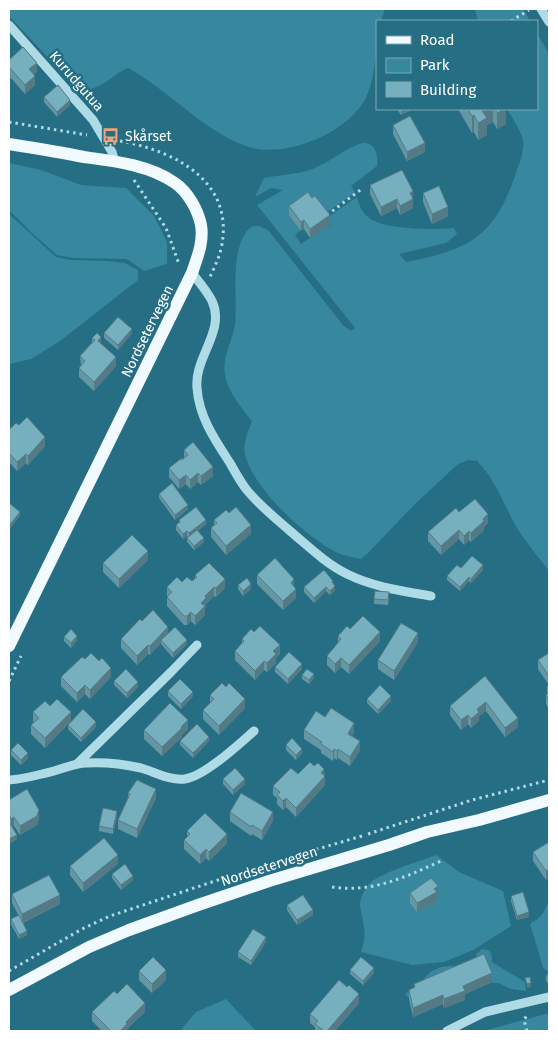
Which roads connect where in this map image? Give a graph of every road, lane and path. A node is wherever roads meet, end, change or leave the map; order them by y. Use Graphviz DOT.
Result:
graph roads {
  1 [pos="531,9"];
  2 [pos="541,9"];
  3 [pos="513,20"];
  4 [pos="549,22"];
  5 [pos="9,25"];
  6 [pos="9,122"];
  7 [pos="104,138"];
  8 [pos="9,144"];
  9 [pos="116,162"];
  10 [pos="363,188"];
  11 [pos="327,215"];
  12 [pos="187,273"];
  13 [pos="203,288"];
  14 [pos="431,596"];
  15 [pos="197,644"];
  16 [pos="9,646"];
  17 [pos="25,647"];
  18 [pos="9,681"];
  19 [pos="254,731"];
  20 [pos="78,763"];
  21 [pos="9,780"];
  22 [pos="549,780"];
  23 [pos="549,800"];
  24 [pos="441,861"];
  25 [pos="332,887"];
  26 [pos="9,971"];
  27 [pos="9,990"];
  28 [pos="549,997"];
  29 [pos="447,1031"];
  1 -- 3 [label="path"];
  2 -- 4 [label="street"];
  5 -- 7 [label="street, Kurudgutua"];
  6 -- 7 [label="path"];
  7 -- 9 [label="street, Kurudgutua"];
  7 -- 13 [label="path"];
  8 -- 9 [label="main road, Nordsetervegen"];
  9 -- 12 [label="path"];
  9 -- 12 [label="main road, Nordsetervegen"];
  10 -- 11 [label="path"];
  12 -- 13 [label="street"];
  12 -- 16 [label="main road, Nordsetervegen"];
  13 -- 14 [label="street"];
  15 -- 20 [label="street"];
  17 -- 18 [label="path"];
  19 -- 20 [label="street"];
  20 -- 21 [label="street"];
  22 -- 26 [label="path"];
  23 -- 27 [label="main road, Nordsetervegen"];
  24 -- 25 [label="path"];
  28 -- 29 [label="street"];
}
